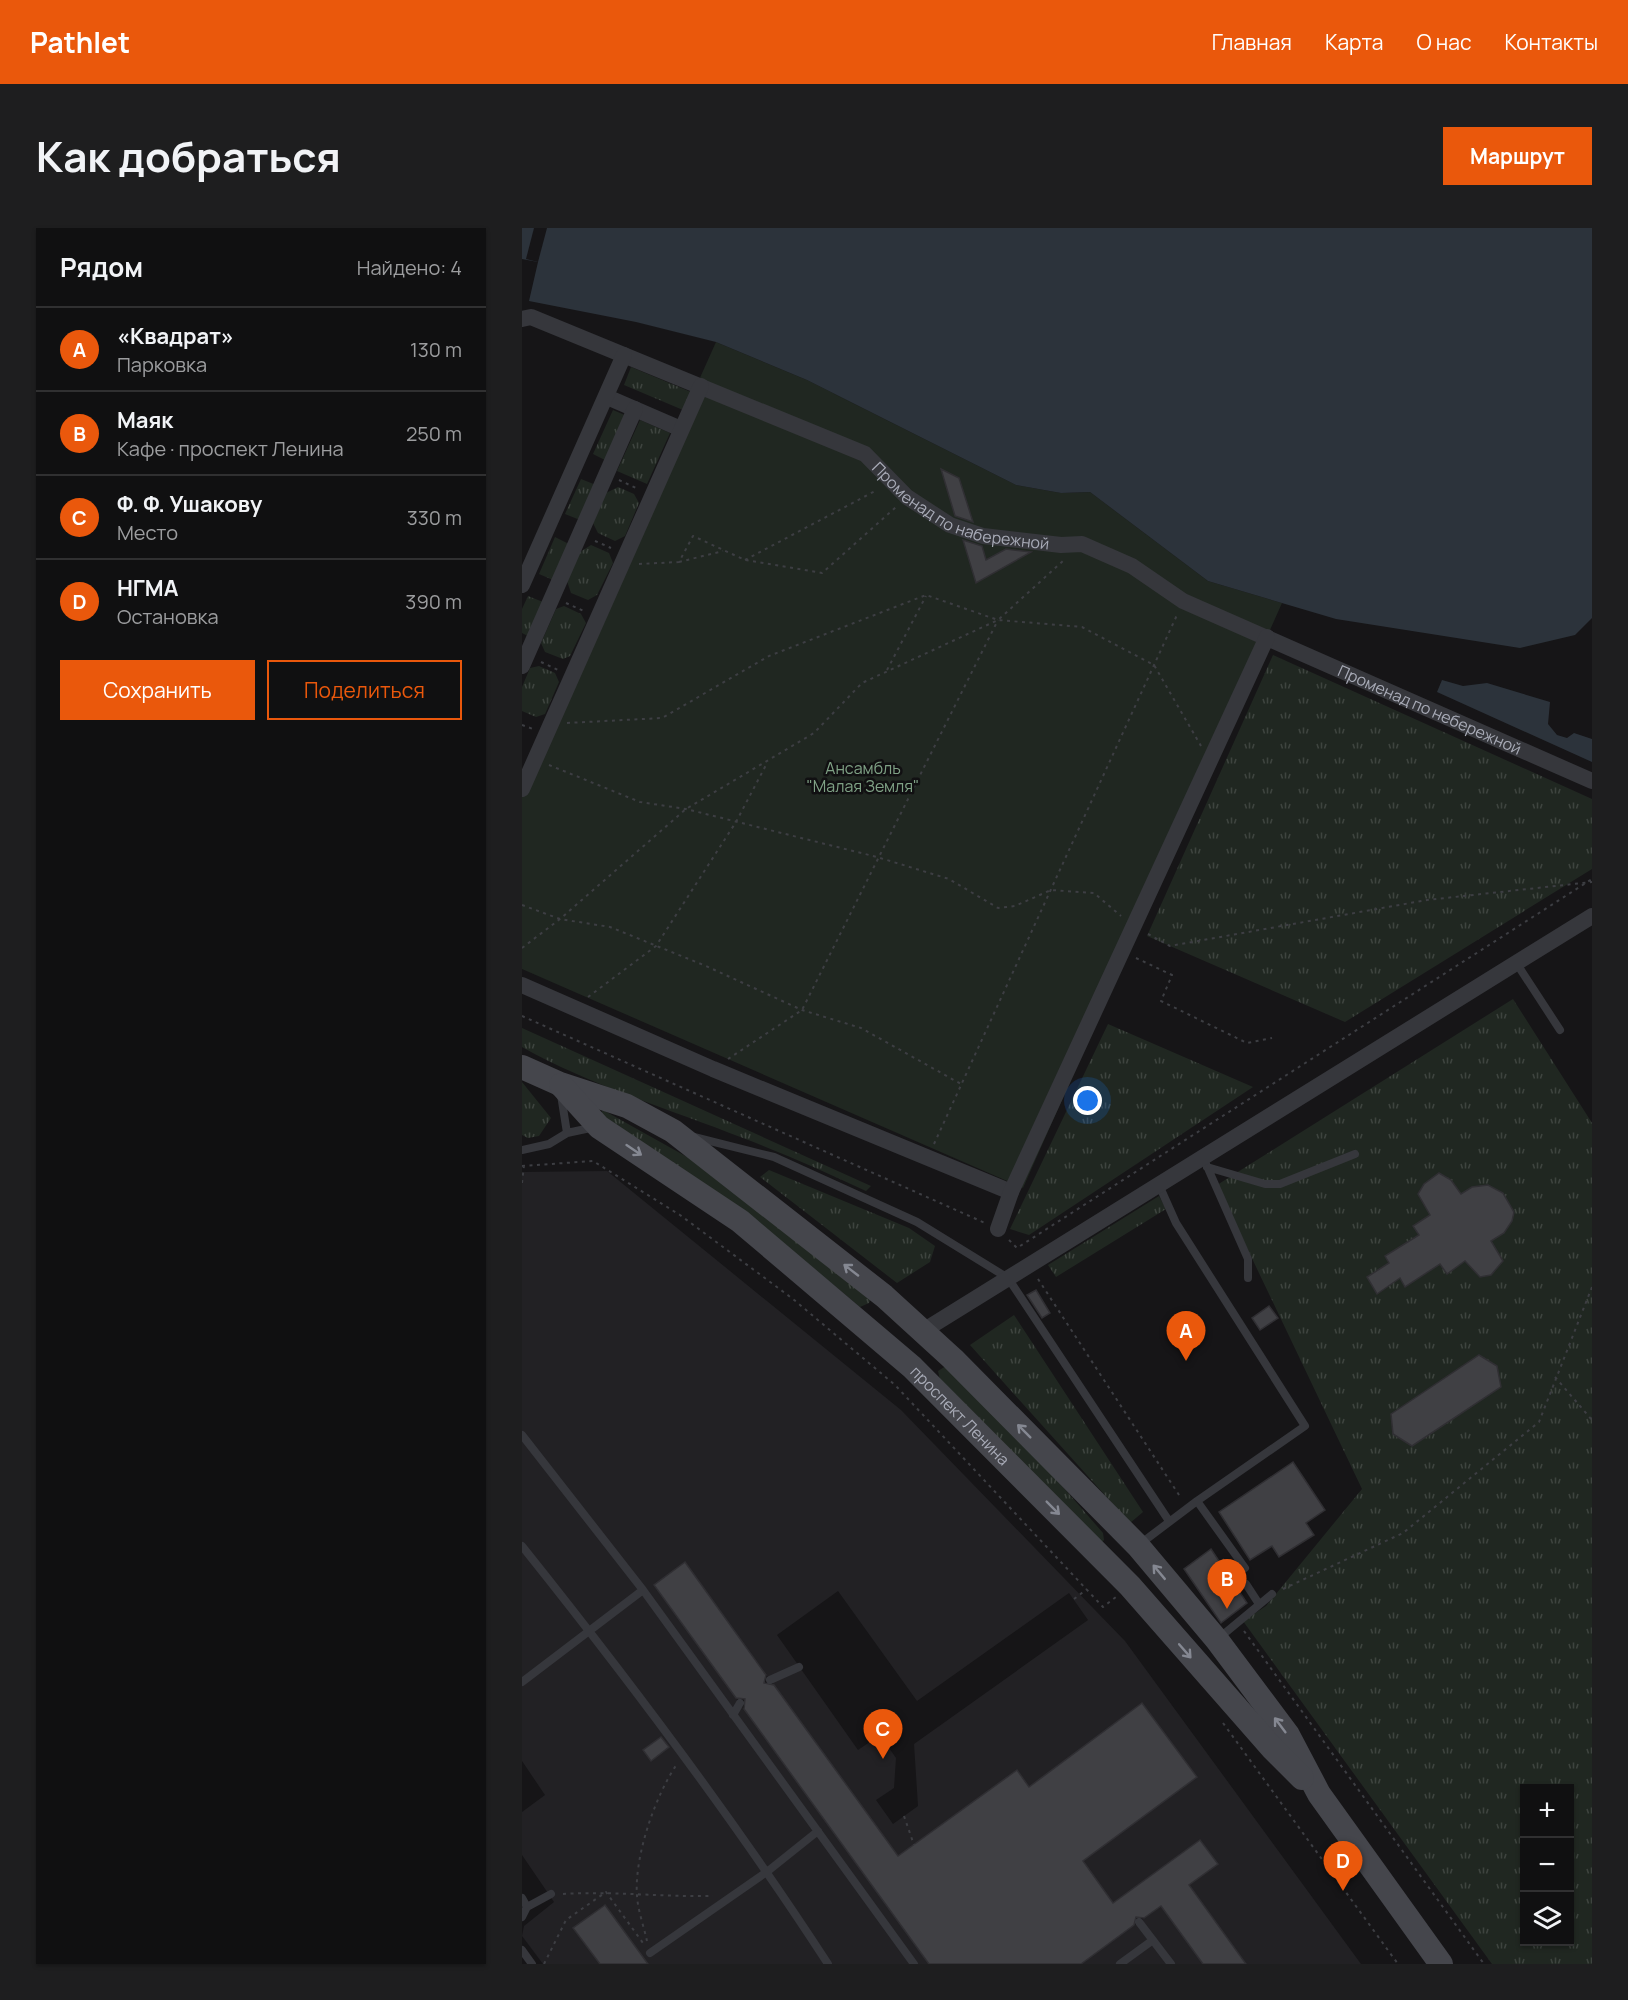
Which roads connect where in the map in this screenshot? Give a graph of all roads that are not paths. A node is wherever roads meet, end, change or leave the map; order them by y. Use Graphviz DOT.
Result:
graph roads {
  1 [pos="522,319"];
  2 [pos="624,355"];
  3 [pos="701,386"];
  4 [pos="607,397"];
  5 [pos="635,410"];
  6 [pos="681,429"];
  7 [pos="522,585"];
  8 [pos="1267,637"];
  9 [pos="524,661"];
  10 [pos="1592,781"];
  11 [pos="522,789"];
  12 [pos="1592,916"];
  13 [pos="1517,964"];
  14 [pos="522,985"];
  15 [pos="1560,1030"];
  16 [pos="522,1067"];
  17 [pos="560,1084"];
  18 [pos="599,1126"];
  19 [pos="673,1131"];
  20 [pos="567,1133"];
  21 [pos="522,1150"];
  22 [pos="1355,1154"];
  23 [pos="1205,1163"];
  24 [pos="1159,1185"];
  25 [pos="1011,1192"];
  26 [pos="998,1229"];
  27 [pos="1008,1278"];
  28 [pos="1248,1278"];
  29 [pos="884,1296"];
  30 [pos="859,1322"];
  31 [pos="923,1331"];
  32 [pos="878,1337"];
  33 [pos="953,1359"];
  34 [pos="912,1367"];
  35 [pos="931,1384"];
  36 [pos="522,1435"];
  37 [pos="1197,1501"];
  38 [pos="1169,1521"];
  39 [pos="522,1546"];
  40 [pos="1138,1546"];
  41 [pos="1245,1568"];
  42 [pos="1243,1584"];
  43 [pos="642,1590"];
  44 [pos="1272,1593"];
  45 [pos="1259,1604"];
  46 [pos="589,1630"];
  47 [pos="1217,1640"];
  48 [pos="800,1667"];
  49 [pos="770,1680"];
  50 [pos="522,1682"];
  51 [pos="740,1703"];
  52 [pos="733,1715"];
  53 [pos="1319,1794"];
  54 [pos="818,1832"];
  55 [pos="768,1871"];
  56 [pos="551,1894"];
  57 [pos="522,1898"];
  58 [pos="527,1907"];
  59 [pos="522,1917"];
  60 [pos="1139,1922"];
  61 [pos="1153,1940"];
  62 [pos="522,1950"];
  63 [pos="650,1953"];
  64 [pos="532,1964"];
  65 [pos="828,1964"];
  66 [pos="914,1964"];
  67 [pos="1120,1964"];
  68 [pos="1171,1964"];
  69 [pos="1441,1964"];
  1 -- 2 [label="street, Променад по набережной"];
  2 -- 3 [label="street, Променад по набережной"];
  2 -- 4 [label="street"];
  3 -- 6 [label="street"];
  3 -- 8 [label="street, Променад по набережной"];
  4 -- 5 [label="street"];
  4 -- 7 [label="street"];
  5 -- 6 [label="street"];
  5 -- 9 [label="street"];
  6 -- 11 [label="street"];
  8 -- 10 [label="street, Променад по небережной"];
  8 -- 25 [label="street"];
  12 -- 13 [label="street"];
  13 -- 15 [label="lane"];
  13 -- 23 [label="street"];
  14 -- 25 [label="street"];
  16 -- 17 [label="street, проспект Ленина"];
  17 -- 18 [label="street, проспект Ленина"];
  17 -- 19 [label="street, проспект Ленина"];
  17 -- 20 [label="lane"];
  18 -- 20 [label="lane"];
  18 -- 30 [label="street, проспект Ленина, one-way"];
  19 -- 27 [label="lane, проспект Ленина"];
  29 -- 19 [label="street, проспект Ленина, one-way"];
  20 -- 21 [label="lane"];
  22 -- 23 [label="lane"];
  23 -- 24 [label="street"];
  23 -- 28 [label="lane"];
  24 -- 27 [label="street"];
  24 -- 37 [label="lane"];
  25 -- 26 [label="street"];
  27 -- 31 [label="street"];
  27 -- 38 [label="lane"];
  29 -- 30 [label="street"];
  29 -- 31 [label="street, проспект Ленина"];
  30 -- 32 [label="street, проспект Ленина"];
  31 -- 32 [label="street"];
  31 -- 33 [label="street, проспект Ленина"];
  31 -- 34 [label="street"];
  32 -- 34 [label="street, проспект Ленина"];
  33 -- 35 [label="street"];
  40 -- 33 [label="street, проспект Ленина, one-way"];
  34 -- 35 [label="street, проспект Ленина"];
  35 -- 53 [label="street, проспект Ленина, one-way"];
  36 -- 43 [label="lane"];
  37 -- 38 [label="lane"];
  37 -- 41 [label="lane"];
  38 -- 40 [label="lane"];
  39 -- 46 [label="lane"];
  47 -- 40 [label="street, проспект Ленина, one-way"];
  42 -- 45 [label="lane"];
  43 -- 46 [label="lane"];
  43 -- 52 [label="lane"];
  44 -- 45 [label="lane"];
  45 -- 47 [label="lane"];
  46 -- 50 [label="lane"];
  46 -- 55 [label="lane"];
  53 -- 47 [label="street, проспект Ленина, one-way"];
  48 -- 49 [label="lane"];
  51 -- 52 [label="lane"];
  52 -- 54 [label="lane"];
  53 -- 69 [label="street, проспект Ленина"];
  54 -- 55 [label="lane"];
  54 -- 66 [label="lane"];
  55 -- 63 [label="lane"];
  55 -- 65 [label="lane"];
  56 -- 58 [label="lane"];
  57 -- 58 [label="lane"];
  58 -- 59 [label="lane"];
  60 -- 61 [label="lane"];
  61 -- 67 [label="lane"];
  61 -- 68 [label="lane"];
  62 -- 64 [label="lane"];
}
